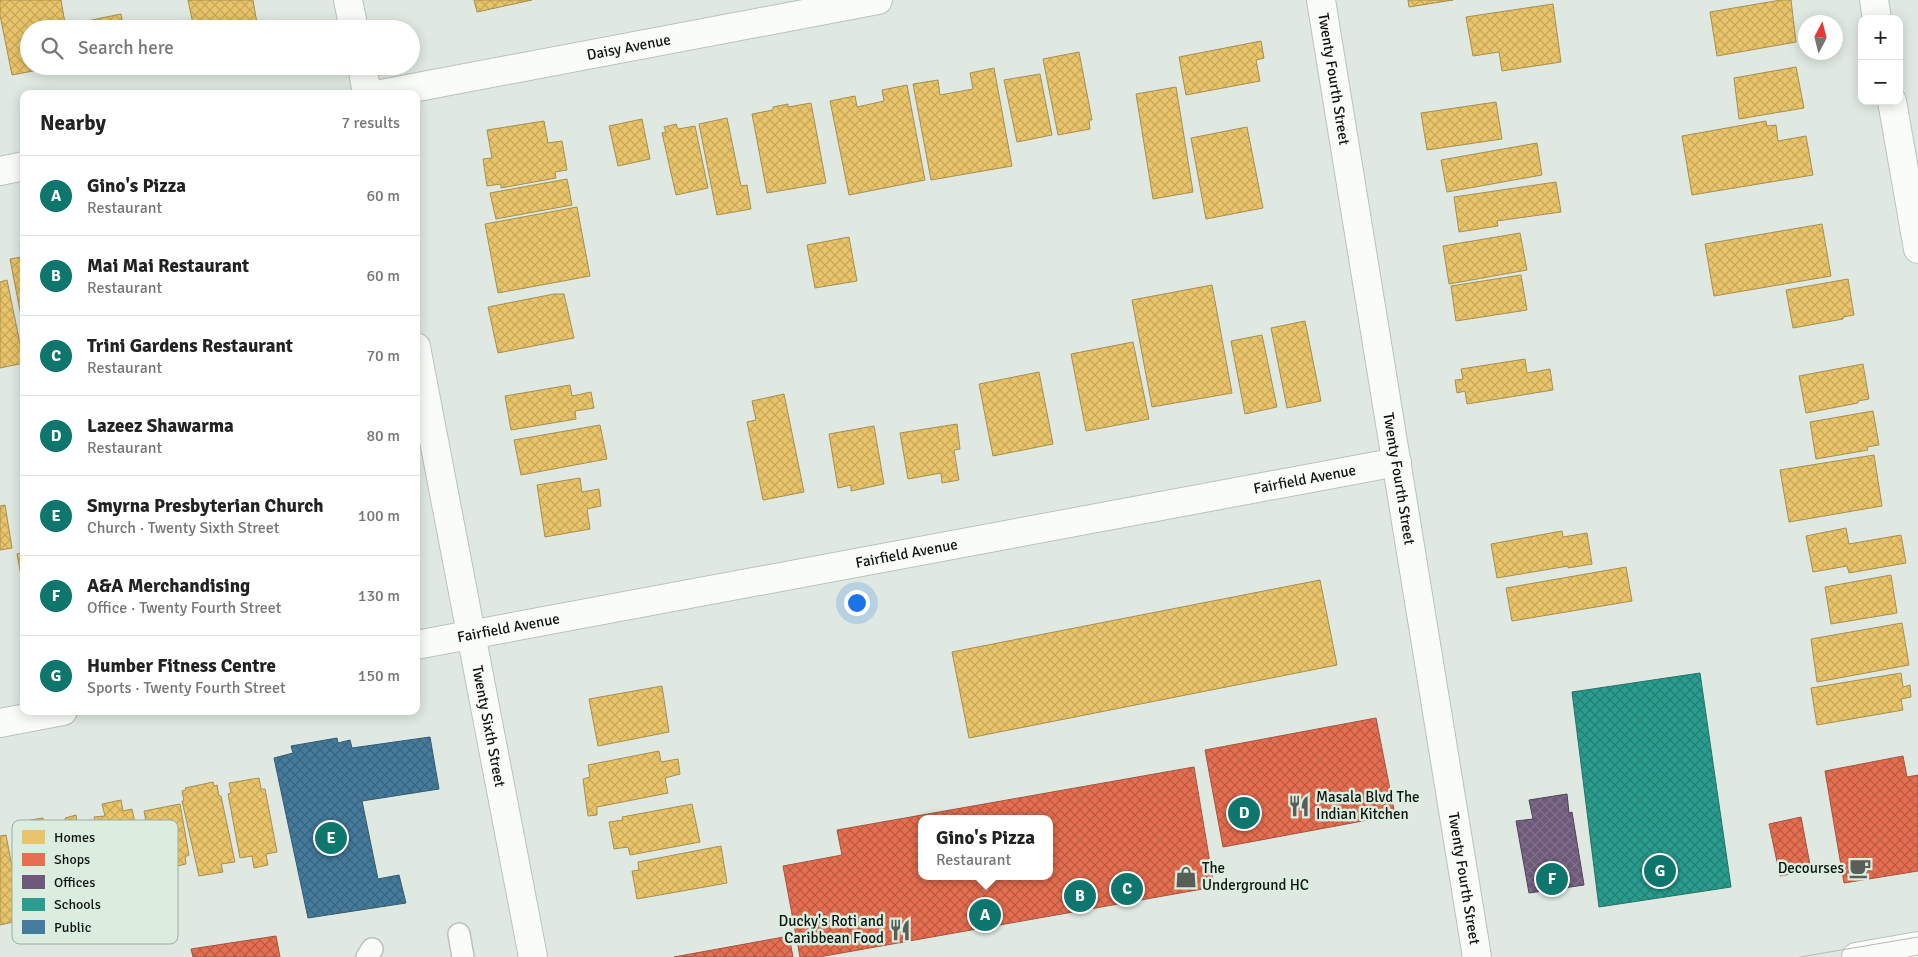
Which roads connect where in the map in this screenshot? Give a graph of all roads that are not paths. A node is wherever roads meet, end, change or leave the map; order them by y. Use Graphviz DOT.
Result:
graph roads {
  1 [pos="348,0"];
  2 [pos="878,0"];
  3 [pos="1321,0"];
  4 [pos="1874,0"];
  5 [pos="1876,15"];
  6 [pos="352,20"];
  7 [pos="364,75"];
  8 [pos="366,90"];
  9 [pos="402,90"];
  10 [pos="1893,105"];
  11 [pos="20,167"];
  12 [pos="0,170"];
  13 [pos="1918,248"];
  14 [pos="420,368"];
  15 [pos="1397,462"];
  16 [pos="472,634"];
  17 [pos="420,644"];
  18 [pos="43,715"];
  19 [pos="0,723"];
  20 [pos="459,934"];
  21 [pos="1918,946"];
  22 [pos="463,957"];
  23 [pos="534,957"];
  24 [pos="1477,957"];
  25 [pos="1856,957"];
  1 -- 6 [label="street"];
  2 -- 9 [label="street, Daisy Avenue"];
  3 -- 15 [label="street, Twenty Fourth Street"];
  4 -- 5 [label="street"];
  7 -- 8 [label="street"];
  10 -- 13 [label="street"];
  11 -- 12 [label="street"];
  14 -- 16 [label="street, Twenty Sixth Street"];
  15 -- 16 [label="street, Fairfield Avenue"];
  15 -- 24 [label="street, Twenty Fourth Street"];
  16 -- 17 [label="street, Fairfield Avenue"];
  16 -- 23 [label="street, Twenty Sixth Street"];
  18 -- 19 [label="street"];
  20 -- 22 [label="lane"];
  21 -- 25 [label="street"];
}
